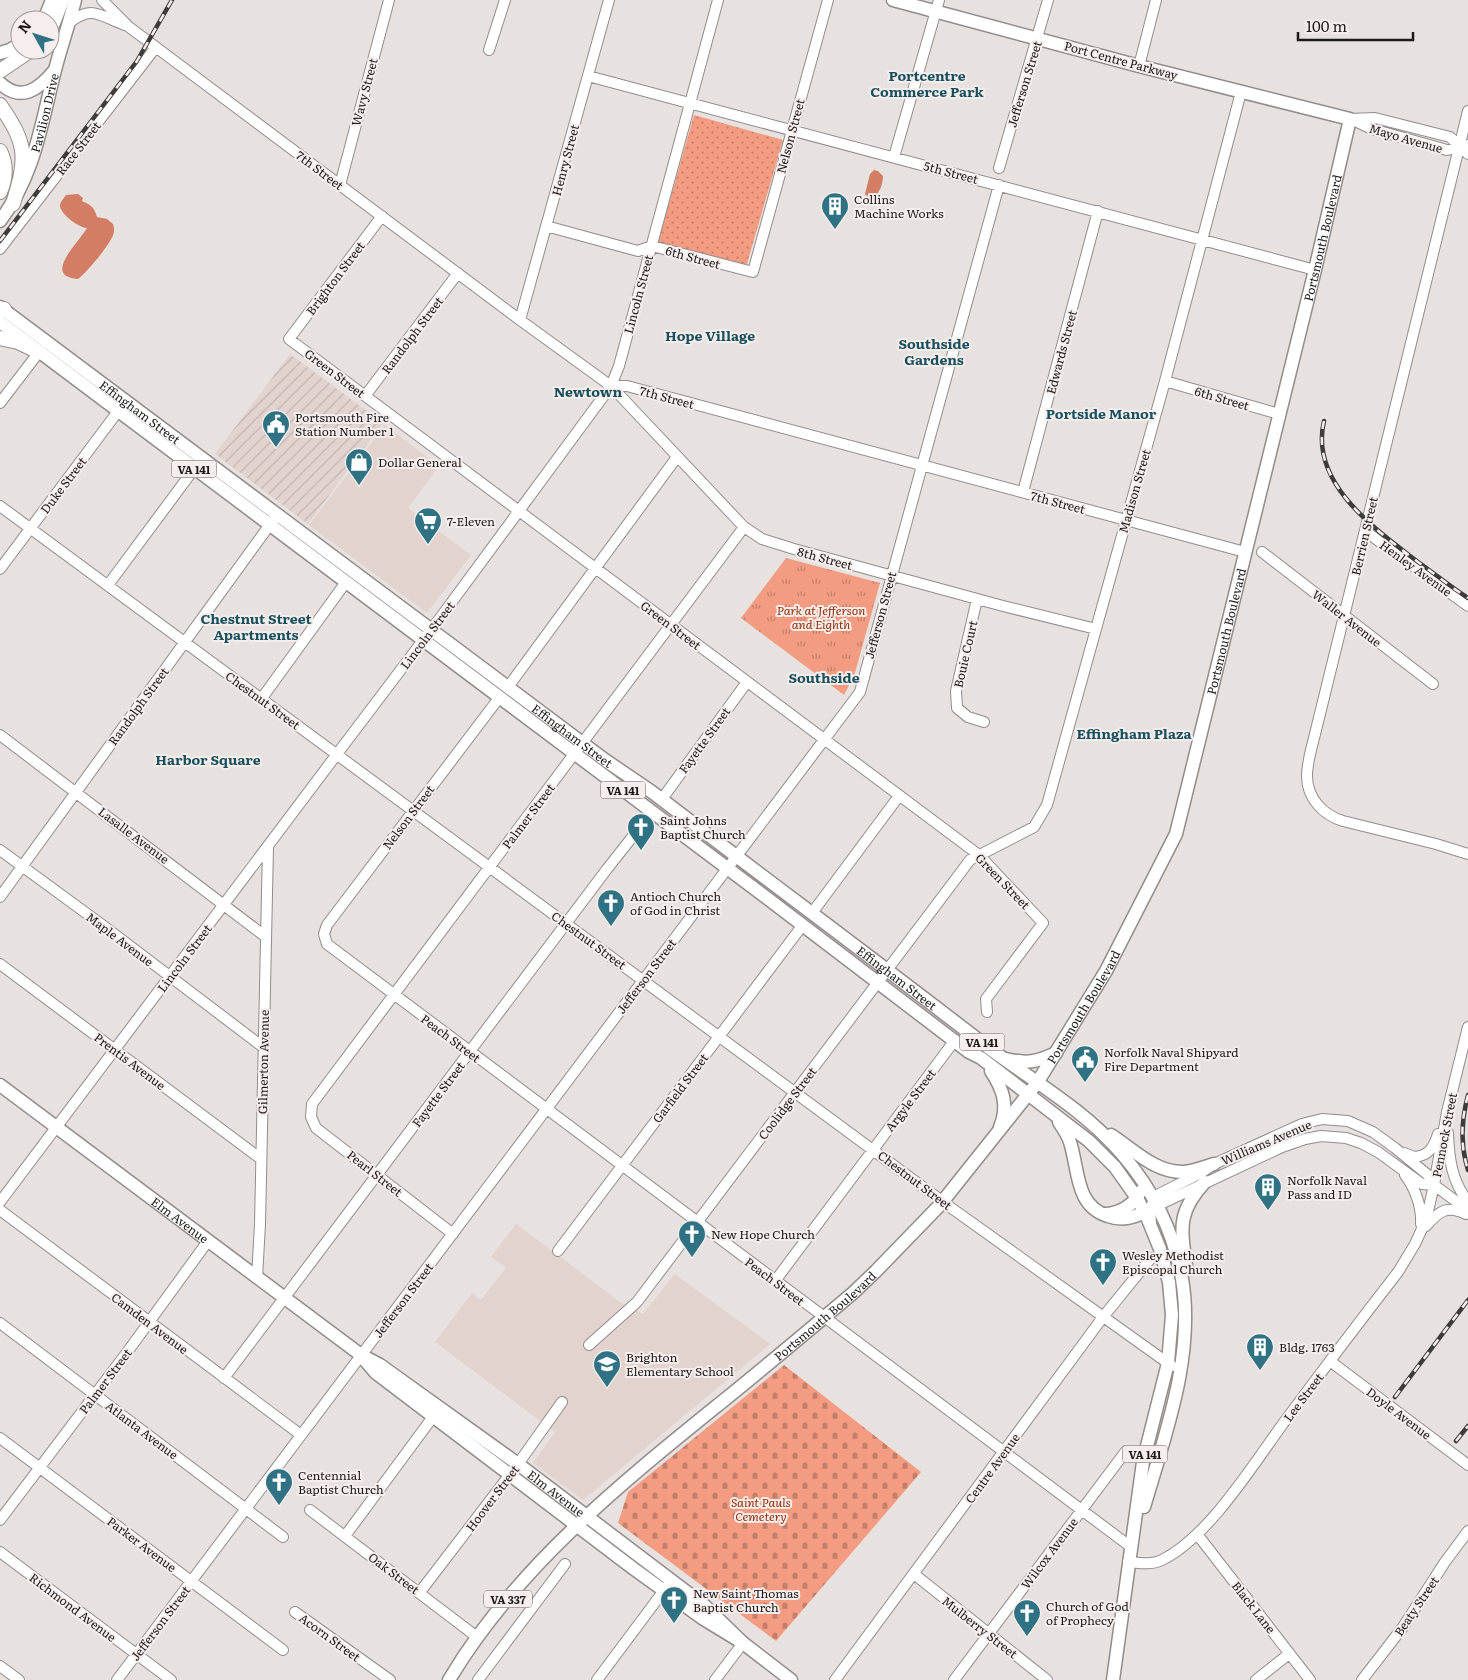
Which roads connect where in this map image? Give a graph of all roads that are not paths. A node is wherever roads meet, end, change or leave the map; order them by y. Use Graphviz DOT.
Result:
graph roads {
  1 [pos="75,0"];
  2 [pos="102,0"];
  3 [pos="389,0"];
  4 [pos="505,0"];
  5 [pos="609,0"];
  6 [pos="718,0"];
  7 [pos="828,0"];
  8 [pos="893,0"];
  9 [pos="1048,0"];
  10 [pos="1156,0"];
  11 [pos="937,6"];
  12 [pos="69,23"];
  13 [pos="129,26"];
  14 [pos="1038,38"];
  15 [pos="156,47"];
  16 [pos="490,50"];
  17 [pos="16,60"];
  18 [pos="1139,66"];
  19 [pos="55,68"];
  20 [pos="0,71"];
  21 [pos="588,76"];
  22 [pos="0,83"];
  23 [pos="1241,92"];
  24 [pos="690,103"];
  25 [pos="0,105"];
  26 [pos="1468,111"];
  27 [pos="1350,119"];
  28 [pos="792,130"];
  29 [pos="1463,146"];
  30 [pos="0,151"];
  31 [pos="1468,154"];
  32 [pos="894,157"];
  33 [pos="999,168"];
  34 [pos="340,184"];
  35 [pos="998,185"];
  36 [pos="0,192"];
  37 [pos="13,204"];
  38 [pos="1098,211"];
  39 [pos="382,216"];
  40 [pos="0,220"];
  41 [pos="546,226"];
  42 [pos="1202,240"];
  43 [pos="652,246"];
  44 [pos="0,249"];
  45 [pos="1315,270"];
  46 [pos="753,272"];
  47 [pos="458,273"];
  48 [pos="1,310"];
  49 [pos="520,320"];
  50 [pos="0,338"];
  51 [pos="288,339"];
  52 [pos="39,352"];
  53 [pos="1165,381"];
  54 [pos="611,386"];
  55 [pos="366,396"];
  56 [pos="126,401"];
  57 [pos="0,403"];
  58 [pos="118,412"];
  59 [pos="1279,414"];
  60 [pos="677,457"];
  61 [pos="921,465"];
  62 [pos="194,469"];
  63 [pos="1023,492"];
  64 [pos="0,506"];
  65 [pos="519,511"];
  66 [pos="278,514"];
  67 [pos="1126,520"];
  68 [pos="270,525"];
  69 [pos="744,527"];
  70 [pos="31,528"];
  71 [pos="1365,530"];
  72 [pos="1245,552"];
  73 [pos="1262,552"];
  74 [pos="595,568"];
  75 [pos="0,569"];
  76 [pos="891,576"];
  77 [pos="346,582"];
  78 [pos="108,585"];
  79 [pos="977,599"];
  80 [pos="1468,606"];
  81 [pos="1344,616"];
  82 [pos="672,625"];
  83 [pos="431,629"];
  84 [pos="1096,629"];
  85 [pos="423,640"];
  86 [pos="184,642"];
  87 [pos="747,682"];
  88 [pos="1433,684"];
  89 [pos="508,687"];
  90 [pos="262,698"];
  91 [pos="499,698"];
  92 [pos="984,722"];
  93 [pos="0,736"];
  94 [pos="824,739"];
  95 [pos="583,743"];
  96 [pos="337,754"];
  97 [pos="575,754"];
  98 [pos="77,793"];
  99 [pos="900,796"];
  100 [pos="662,799"];
  101 [pos="414,810"];
  102 [pos="652,812"];
  103 [pos="268,846"];
  104 [pos="0,850"];
  105 [pos="1468,854"];
  106 [pos="736,856"];
  107 [pos="979,856"];
  108 [pos="23,867"];
  109 [pos="490,867"];
  110 [pos="727,868"];
  111 [pos="0,897"];
  112 [pos="224,904"];
  113 [pos="812,914"];
  114 [pos="567,923"];
  115 [pos="802,926"];
  116 [pos="266,937"];
  117 [pos="325,940"];
  118 [pos="0,964"];
  119 [pos="887,970"];
  120 [pos="170,976"];
  121 [pos="643,980"];
  122 [pos="878,983"];
  123 [pos="394,995"];
  124 [pos="988,1012"];
  125 [pos="1468,1027"];
  126 [pos="719,1036"];
  127 [pos="955,1040"];
  128 [pos="263,1047"];
  129 [pos="115,1050"];
  130 [pos="469,1052"];
  131 [pos="1056,1053"];
  132 [pos="1002,1058"];
  133 [pos="985,1062"];
  134 [pos="1037,1083"];
  135 [pos="0,1085"];
  136 [pos="796,1092"];
  137 [pos="1028,1095"];
  138 [pos="312,1104"];
  139 [pos="1044,1107"];
  140 [pos="546,1110"];
  141 [pos="1447,1112"];
  142 [pos="1092,1123"];
  143 [pos="56,1128"];
  144 [pos="995,1138"];
  145 [pos="1395,1148"];
  146 [pos="873,1149"];
  147 [pos="260,1159"];
  148 [pos="1214,1164"];
  149 [pos="622,1167"];
  150 [pos="1401,1170"];
  151 [pos="377,1175"];
  152 [pos="1142,1180"];
  153 [pos="1205,1182"];
  154 [pos="1434,1185"];
  155 [pos="1137,1198"];
  156 [pos="943,1201"];
  157 [pos="0,1202"];
  158 [pos="1468,1202"];
  159 [pos="1151,1206"];
  160 [pos="0,1210"];
  161 [pos="1468,1210"];
  162 [pos="1101,1214"];
  163 [pos="1468,1215"];
  164 [pos="697,1223"];
  165 [pos="1421,1233"];
  166 [pos="453,1234"];
  167 [pos="208,1241"];
  168 [pos="558,1251"];
  169 [pos="1151,1258"];
  170 [pos="257,1278"];
  171 [pos="775,1281"];
  172 [pos="285,1298"];
  173 [pos="1103,1317"];
  174 [pos="824,1318"];
  175 [pos="149,1322"];
  176 [pos="0,1323"];
  177 [pos="1185,1328"];
  178 [pos="589,1345"];
  179 [pos="361,1356"];
  180 [pos="1330,1361"];
  181 [pos="1168,1363"];
  182 [pos="1180,1372"];
  183 [pos="224,1378"];
  184 [pos="94,1394"];
  185 [pos="562,1402"];
  186 [pos="436,1412"];
  187 [pos="301,1435"];
  188 [pos="0,1438"];
  189 [pos="1126,1451"];
  190 [pos="1004,1452"];
  191 [pos="518,1464"];
  192 [pos="1468,1465"];
  193 [pos="40,1467"];
  194 [pos="509,1475"];
  195 [pos="246,1508"];
  196 [pos="310,1510"];
  197 [pos="1081,1510"];
  198 [pos="588,1516"];
  199 [pos="0,1520"];
  200 [pos="577,1526"];
  201 [pos="1468,1531"];
  202 [pos="1197,1534"];
  203 [pos="345,1536"];
  204 [pos="283,1537"];
  205 [pos="1132,1547"];
  206 [pos="0,1552"];
  207 [pos="1128,1562"];
  208 [pos="565,1564"];
  209 [pos="914,1574"];
  210 [pos="672,1580"];
  211 [pos="191,1581"];
  212 [pos="664,1591"];
  213 [pos="420,1592"];
  214 [pos="295,1612"];
  215 [pos="988,1633"];
  216 [pos="478,1637"];
  217 [pos="743,1643"];
  218 [pos="282,1650"];
  219 [pos="136,1654"];
  220 [pos="1289,1654"];
  221 [pos="0,1666"];
  222 [pos="454,1678"];
  223 [pos="19,1680"];
  224 [pos="117,1680"];
  225 [pos="171,1680"];
  226 [pos="390,1680"];
  227 [pos="478,1680"];
  228 [pos="597,1680"];
  229 [pos="715,1680"];
  230 [pos="791,1680"];
  231 [pos="835,1680"];
  232 [pos="954,1680"];
  233 [pos="1047,1680"];
  234 [pos="1113,1680"];
  235 [pos="1256,1680"];
  236 [pos="1310,1680"];
  237 [pos="1362,1680"];
  1 -- 12 [label="main road, Pavilion Drive"];
  2 -- 13 [label="street, 7th Street"];
  3 -- 34 [label="street, Wavy Street"];
  4 -- 16 [label="street"];
  5 -- 21 [label="street, Henry Street"];
  6 -- 24 [label="street, Lincoln Street"];
  7 -- 28 [label="street, Nelson Street"];
  8 -- 11 [label="main road, Port Centre Parkway"];
  9 -- 14 [label="street, Jefferson Street"];
  10 -- 18 [label="street"];
  11 -- 14 [label="main road, Port Centre Parkway"];
  11 -- 32 [label="street"];
  12 -- 13 [label="street, 7th Street"];
  12 -- 19 [label="main road, Pavilion Drive"];
  13 -- 15 [label="street, 7th Street"];
  14 -- 18 [label="main road, Port Centre Parkway"];
  14 -- 33 [label="street, Jefferson Street"];
  15 -- 34 [label="street, 7th Street"];
  15 -- 44 [label="street, Race Street"];
  17 -- 20 [label="highway"];
  18 -- 23 [label="main road, Port Centre Parkway"];
  19 -- 22 [label="main road"];
  19 -- 37 [label="main road, Pavilion Drive"];
  21 -- 24 [label="street, 5th Street"];
  21 -- 41 [label="street, Henry Street"];
  23 -- 27 [label="main road, Port Centre Parkway"];
  23 -- 42 [label="street, Madison Street"];
  24 -- 28 [label="street, 5th Street"];
  24 -- 43 [label="street, Lincoln Street"];
  25 -- 37 [label="highway"];
  26 -- 29 [label="street, Berrien Street"];
  27 -- 29 [label="street, Mayo Avenue"];
  27 -- 45 [label="main road, Portsmouth Boulevard"];
  28 -- 32 [label="street, 5th Street"];
  28 -- 46 [label="street, Nelson Street"];
  29 -- 31 [label="street, Mayo Avenue"];
  29 -- 71 [label="street, Berrien Street"];
  30 -- 36 [label="highway"];
  32 -- 35 [label="street, 5th Street"];
  34 -- 39 [label="street, 7th Street"];
  35 -- 38 [label="street, 5th Street"];
  35 -- 61 [label="street, Jefferson Street"];
  37 -- 40 [label="main road, Pavilion Drive"];
  38 -- 42 [label="street, 5th Street"];
  38 -- 63 [label="street, Edwards Street"];
  39 -- 47 [label="street, 7th Street"];
  39 -- 51 [label="street, Brighton Street"];
  41 -- 43 [label="street, 6th Street"];
  41 -- 49 [label="street, Henry Street"];
  42 -- 45 [label="street, 5th Street"];
  42 -- 53 [label="street, Madison Street"];
  43 -- 46 [label="street, 6th Street"];
  43 -- 54 [label="street, Lincoln Street"];
  45 -- 59 [label="main road, Portsmouth Boulevard"];
  47 -- 49 [label="street, 7th Street"];
  47 -- 55 [label="street, Randolph Street"];
  48 -- 52 [label="main road, Effingham Street / VA 141"];
  48 -- 56 [label="main road, Effingham Street / VA 141"];
  49 -- 54 [label="street, 7th Street"];
  50 -- 52 [label="highway"];
  51 -- 55 [label="street, Green Street"];
  52 -- 57 [label="street"];
  52 -- 58 [label="main road, Effingham Street / VA 141"];
  53 -- 59 [label="street, 6th Street"];
  53 -- 67 [label="street, Madison Street"];
  54 -- 60 [label="street, 8th Street"];
  54 -- 61 [label="street, 7th Street"];
  54 -- 65 [label="street, Lincoln Street"];
  55 -- 65 [label="street, Green Street"];
  56 -- 58 [label="street, Duke Street"];
  56 -- 66 [label="main road, Effingham Street / VA 141"];
  58 -- 62 [label="main road, Effingham Street / VA 141"];
  58 -- 70 [label="street, Duke Street"];
  59 -- 72 [label="main road, Portsmouth Boulevard"];
  60 -- 69 [label="street, 8th Street"];
  60 -- 74 [label="street"];
  61 -- 63 [label="street, 7th Street"];
  61 -- 76 [label="street, Jefferson Street"];
  62 -- 68 [label="main road, Effingham Street / VA 141"];
  62 -- 78 [label="street"];
  63 -- 67 [label="street, 7th Street"];
  64 -- 70 [label="street, Chestnut Street"];
  65 -- 74 [label="street, Green Street"];
  65 -- 83 [label="street, Lincoln Street"];
  66 -- 68 [label="street, Randolph Street"];
  66 -- 83 [label="main road, Effingham Street / VA 141"];
  67 -- 72 [label="street, 7th Street"];
  67 -- 84 [label="street, Madison Street"];
  68 -- 77 [label="main road, Effingham Street / VA 141"];
  68 -- 86 [label="street, Randolph Street"];
  69 -- 76 [label="street, 8th Street"];
  69 -- 82 [label="street, Palmer Street"];
  70 -- 75 [label="street, Duke Street"];
  70 -- 78 [label="street, Chestnut Street"];
  71 -- 80 [label="street, Henley Avenue"];
  71 -- 81 [label="street, Berrien Street"];
  72 -- 131 [label="main road, Portsmouth Boulevard"];
  73 -- 81 [label="street, Waller Avenue"];
  74 -- 82 [label="street, Green Street"];
  74 -- 89 [label="street"];
  76 -- 79 [label="street, 8th Street"];
  76 -- 94 [label="street, Jefferson Street"];
  77 -- 85 [label="main road, Effingham Street / VA 141"];
  77 -- 90 [label="street"];
  78 -- 86 [label="street, Chestnut Street"];
  79 -- 84 [label="street, 8th Street"];
  79 -- 92 [label="street, Bouie Court"];
  81 -- 88 [label="street, Waller Avenue"];
  81 -- 105 [label="street, Berrien Street"];
  82 -- 87 [label="street, Green Street"];
  82 -- 95 [label="street, Palmer Street"];
  83 -- 85 [label="street, Lincoln Street"];
  83 -- 89 [label="main road, Effingham Street / VA 141"];
  84 -- 107 [label="street, Madison Street"];
  85 -- 91 [label="main road, Effingham Street / VA 141"];
  85 -- 96 [label="street, Lincoln Street"];
  86 -- 90 [label="street, Chestnut Street"];
  86 -- 98 [label="street, Randolph Street"];
  87 -- 94 [label="street, Green Street"];
  87 -- 100 [label="street, Fayette Street"];
  89 -- 95 [label="main road, Effingham Street / VA 141"];
  90 -- 96 [label="street, Chestnut Street"];
  91 -- 97 [label="main road, Effingham Street / VA 141"];
  91 -- 101 [label="street, Nelson Street"];
  93 -- 98 [label="street, Lasalle Avenue"];
  94 -- 99 [label="street, Green Street"];
  94 -- 106 [label="street, Jefferson Street"];
  95 -- 97 [label="street, Palmer Street"];
  95 -- 100 [label="main road, Effingham Street / VA 141"];
  96 -- 101 [label="street, Chestnut Street"];
  96 -- 103 [label="street, Lincoln Street"];
  97 -- 102 [label="main road, Effingham Street / VA 141"];
  97 -- 109 [label="street, Palmer Street"];
  98 -- 108 [label="street, Randolph Street"];
  98 -- 112 [label="street, Lasalle Avenue"];
  99 -- 107 [label="street, Green Street"];
  99 -- 113 [label="street"];
  100 -- 106 [label="main road, Effingham Street / VA 141"];
  101 -- 109 [label="street, Chestnut Street"];
  101 -- 117 [label="street, Nelson Street"];
  102 -- 110 [label="main road, Effingham Street / VA 141"];
  102 -- 114 [label="street, Fayette Street"];
  103 -- 112 [label="street, Lincoln Street"];
  103 -- 116 [label="street, Gilmerton Avenue"];
  104 -- 108 [label="street, Maple Avenue"];
  106 -- 110 [label="street, Jefferson Street"];
  106 -- 113 [label="main road, Effingham Street / VA 141"];
  107 -- 119 [label="street, Coolidge Street"];
  107 -- 124 [label="street, Green Street"];
  108 -- 111 [label="street, Randolph Street"];
  108 -- 120 [label="street, Maple Avenue"];
  109 -- 114 [label="street, Chestnut Street"];
  109 -- 123 [label="street, Palmer Street"];
  110 -- 115 [label="main road, Effingham Street / VA 141"];
  110 -- 121 [label="street, Jefferson Street"];
  112 -- 116 [label="street, Lasalle Avenue"];
  112 -- 120 [label="street, Lincoln Street"];
  113 -- 119 [label="main road, Effingham Street / VA 141"];
  114 -- 121 [label="street, Chestnut Street"];
  114 -- 130 [label="street, Fayette Street"];
  115 -- 122 [label="main road, Effingham Street / VA 141"];
  115 -- 126 [label="street, Garfield Street"];
  116 -- 128 [label="street, Gilmerton Avenue"];
  117 -- 123 [label="street, Peach Street"];
  118 -- 129 [label="street, Prentis Avenue"];
  119 -- 122 [label="street, Coolidge Street"];
  119 -- 132 [label="main road, Effingham Street / VA 141"];
  120 -- 128 [label="street, Maple Avenue"];
  120 -- 129 [label="street, Lincoln Street"];
  121 -- 126 [label="street, Chestnut Street"];
  121 -- 140 [label="street, Jefferson Street"];
  122 -- 127 [label="main road, Effingham Street / VA 141"];
  122 -- 136 [label="street, Coolidge Street"];
  123 -- 130 [label="street, Peach Street"];
  123 -- 138 [label="street, Palmer Street"];
  125 -- 141 [label="street, Pennock Street"];
  126 -- 136 [label="street, Chestnut Street"];
  126 -- 149 [label="street, Garfield Street"];
  127 -- 133 [label="main road, Effingham Street / VA 141"];
  127 -- 146 [label="street, Argyle Street"];
  128 -- 147 [label="street, Gilmerton Avenue"];
  129 -- 143 [label="street, Lincoln Street"];
  129 -- 147 [label="street, Prentis Avenue"];
  130 -- 140 [label="street, Peach Street"];
  130 -- 151 [label="street, Fayette Street"];
  131 -- 132 [label="main road"];
  131 -- 134 [label="main road, Portsmouth Boulevard"];
  132 -- 134 [label="main road, Effingham Street / VA 141"];
  133 -- 137 [label="main road, Effingham Street / VA 141"];
  133 -- 144 [label="main road"];
  134 -- 137 [label="main road, Portsmouth Boulevard"];
  134 -- 142 [label="main road, Effingham Street / VA 141"];
  135 -- 143 [label="main road, Elm Avenue"];
  136 -- 146 [label="street, Chestnut Street"];
  136 -- 164 [label="street, Coolidge Street"];
  137 -- 139 [label="main road, Effingham Street / VA 141"];
  137 -- 144 [label="main road, Portsmouth Boulevard"];
  138 -- 151 [label="street, Pearl Street"];
  139 -- 155 [label="main road, Effingham Street / VA 141"];
  139 -- 162 [label="main road"];
  140 -- 149 [label="street, Peach Street"];
  140 -- 166 [label="street, Jefferson Street"];
  141 -- 145 [label="street"];
  141 -- 154 [label="street, Pennock Street"];
  141 -- 158 [label="street"];
  142 -- 148 [label="main road"];
  142 -- 152 [label="main road, Effingham Street / VA 141"];
  143 -- 157 [label="street, Lincoln Street"];
  143 -- 167 [label="main road, Elm Avenue"];
  144 -- 156 [label="main road, Portsmouth Boulevard"];
  145 -- 148 [label="street, Williams Avenue"];
  145 -- 154 [label="street, Williams Avenue"];
  146 -- 156 [label="street, Chestnut Street"];
  146 -- 171 [label="street, Argyle Street"];
  147 -- 170 [label="street, Gilmerton Avenue"];
  148 -- 159 [label="street, Williams Avenue"];
  149 -- 164 [label="street, Peach Street"];
  149 -- 168 [label="street, Garfield Street"];
  150 -- 153 [label="street, Williams Avenue"];
  150 -- 154 [label="street, Williams Avenue"];
  150 -- 165 [label="street"];
  151 -- 166 [label="street, Pearl Street"];
  151 -- 172 [label="street, Fayette Street"];
  152 -- 155 [label="main road"];
  152 -- 159 [label="main road, Effingham Street / VA 141"];
  153 -- 159 [label="street, Williams Avenue"];
  153 -- 177 [label="main road"];
  154 -- 161 [label="street, Williams Avenue"];
  154 -- 165 [label="street, Lee Street"];
  155 -- 159 [label="main road, Effingham Street / VA 141"];
  155 -- 162 [label="main road"];
  156 -- 173 [label="street, Chestnut Street"];
  156 -- 174 [label="main road, Portsmouth Boulevard"];
  159 -- 162 [label="main road"];
  159 -- 177 [label="main road, Effingham Street / VA 141"];
  159 -- 181 [label="main road, Effingham Street / VA 141"];
  160 -- 175 [label="street, Camden Avenue"];
  163 -- 165 [label="street"];
  164 -- 171 [label="street, Peach Street"];
  164 -- 178 [label="street, Coolidge Street"];
  165 -- 180 [label="street, Lee Street"];
  166 -- 179 [label="street, Jefferson Street"];
  167 -- 170 [label="main road, Elm Avenue"];
  167 -- 175 [label="street, Palmer Street"];
  169 -- 173 [label="street, Centre Avenue"];
  170 -- 172 [label="main road, Elm Avenue"];
  171 -- 174 [label="street, Peach Street"];
  172 -- 179 [label="main road, Elm Avenue"];
  172 -- 183 [label="street, Fayette Street"];
  173 -- 181 [label="street, Chestnut Street"];
  173 -- 190 [label="street, Centre Avenue"];
  174 -- 190 [label="street, Peach Street"];
  174 -- 198 [label="main road, Portsmouth Boulevard"];
  175 -- 183 [label="street, Camden Avenue"];
  175 -- 184 [label="street, Palmer Street"];
  176 -- 184 [label="street, Atlanta Avenue"];
  177 -- 182 [label="main road, Effingham Street / VA 141"];
  179 -- 186 [label="main road, Elm Avenue"];
  179 -- 187 [label="street, Jefferson Street"];
  180 -- 192 [label="street, Doyle Avenue"];
  180 -- 202 [label="street, Lee Street"];
  181 -- 182 [label="street, Chestnut Street"];
  181 -- 205 [label="main road, VA 141"];
  182 -- 205 [label="main road, VA 141"];
  183 -- 187 [label="street, Camden Avenue"];
  184 -- 193 [label="street, Palmer Street"];
  184 -- 195 [label="street, Atlanta Avenue"];
  185 -- 191 [label="street, Hoover Street"];
  186 -- 191 [label="main road, Elm Avenue"];
  186 -- 194 [label="main road, Elm Avenue"];
  186 -- 203 [label="street"];
  187 -- 195 [label="street, Jefferson Street"];
  188 -- 193 [label="street, Parker Avenue"];
  189 -- 197 [label="street, Wilcox Avenue"];
  190 -- 197 [label="street, Peach Street"];
  190 -- 209 [label="street, Centre Avenue"];
  191 -- 194 [label="street, Hoover Street"];
  191 -- 198 [label="main road, Elm Avenue"];
  193 -- 199 [label="street, Palmer Street"];
  193 -- 211 [label="street, Parker Avenue"];
  194 -- 200 [label="main road, Elm Avenue"];
  194 -- 213 [label="street, Hoover Street"];
  195 -- 204 [label="street, Atlanta Avenue"];
  195 -- 211 [label="street, Jefferson Street"];
  196 -- 203 [label="street, Oak Street"];
  197 -- 205 [label="street, Peach Street"];
  197 -- 215 [label="street, Wilcox Avenue"];
  198 -- 200 [label="main road, Portsmouth Boulevard / VA 337"];
  198 -- 210 [label="main road, Elm Avenue"];
  200 -- 212 [label="main road, Elm Avenue"];
  200 -- 216 [label="main road, Portsmouth Boulevard / VA 337"];
  201 -- 237 [label="street, Beaty Street"];
  202 -- 207 [label="street, Lee Street"];
  202 -- 220 [label="street, Black Lane"];
  203 -- 213 [label="street, Oak Street"];
  205 -- 207 [label="main road, VA 141"];
  206 -- 219 [label="street, Richmond Avenue"];
  207 -- 234 [label="main road, VA 141"];
  208 -- 227 [label="street"];
  209 -- 215 [label="street, Mulberry Street"];
  209 -- 231 [label="street, Centre Avenue"];
  210 -- 212 [label="street"];
  210 -- 217 [label="main road, Elm Avenue"];
  211 -- 218 [label="street, Parker Avenue"];
  211 -- 219 [label="street, Jefferson Street"];
  212 -- 217 [label="main road, Elm Avenue"];
  212 -- 228 [label="street"];
  213 -- 216 [label="street, Oak Street"];
  214 -- 226 [label="street, Acorn Street"];
  215 -- 232 [label="street, Wilcox Avenue"];
  215 -- 233 [label="street, Mulberry Street"];
  216 -- 222 [label="main road, Portsmouth Boulevard / VA 337"];
  217 -- 229 [label="street"];
  217 -- 230 [label="main road, Elm Avenue"];
  219 -- 224 [label="street, Jefferson Street"];
  219 -- 225 [label="street, Richmond Avenue"];
  220 -- 235 [label="street"];
  220 -- 236 [label="street, Black Lane"];
  221 -- 223 [label="street"];
}
